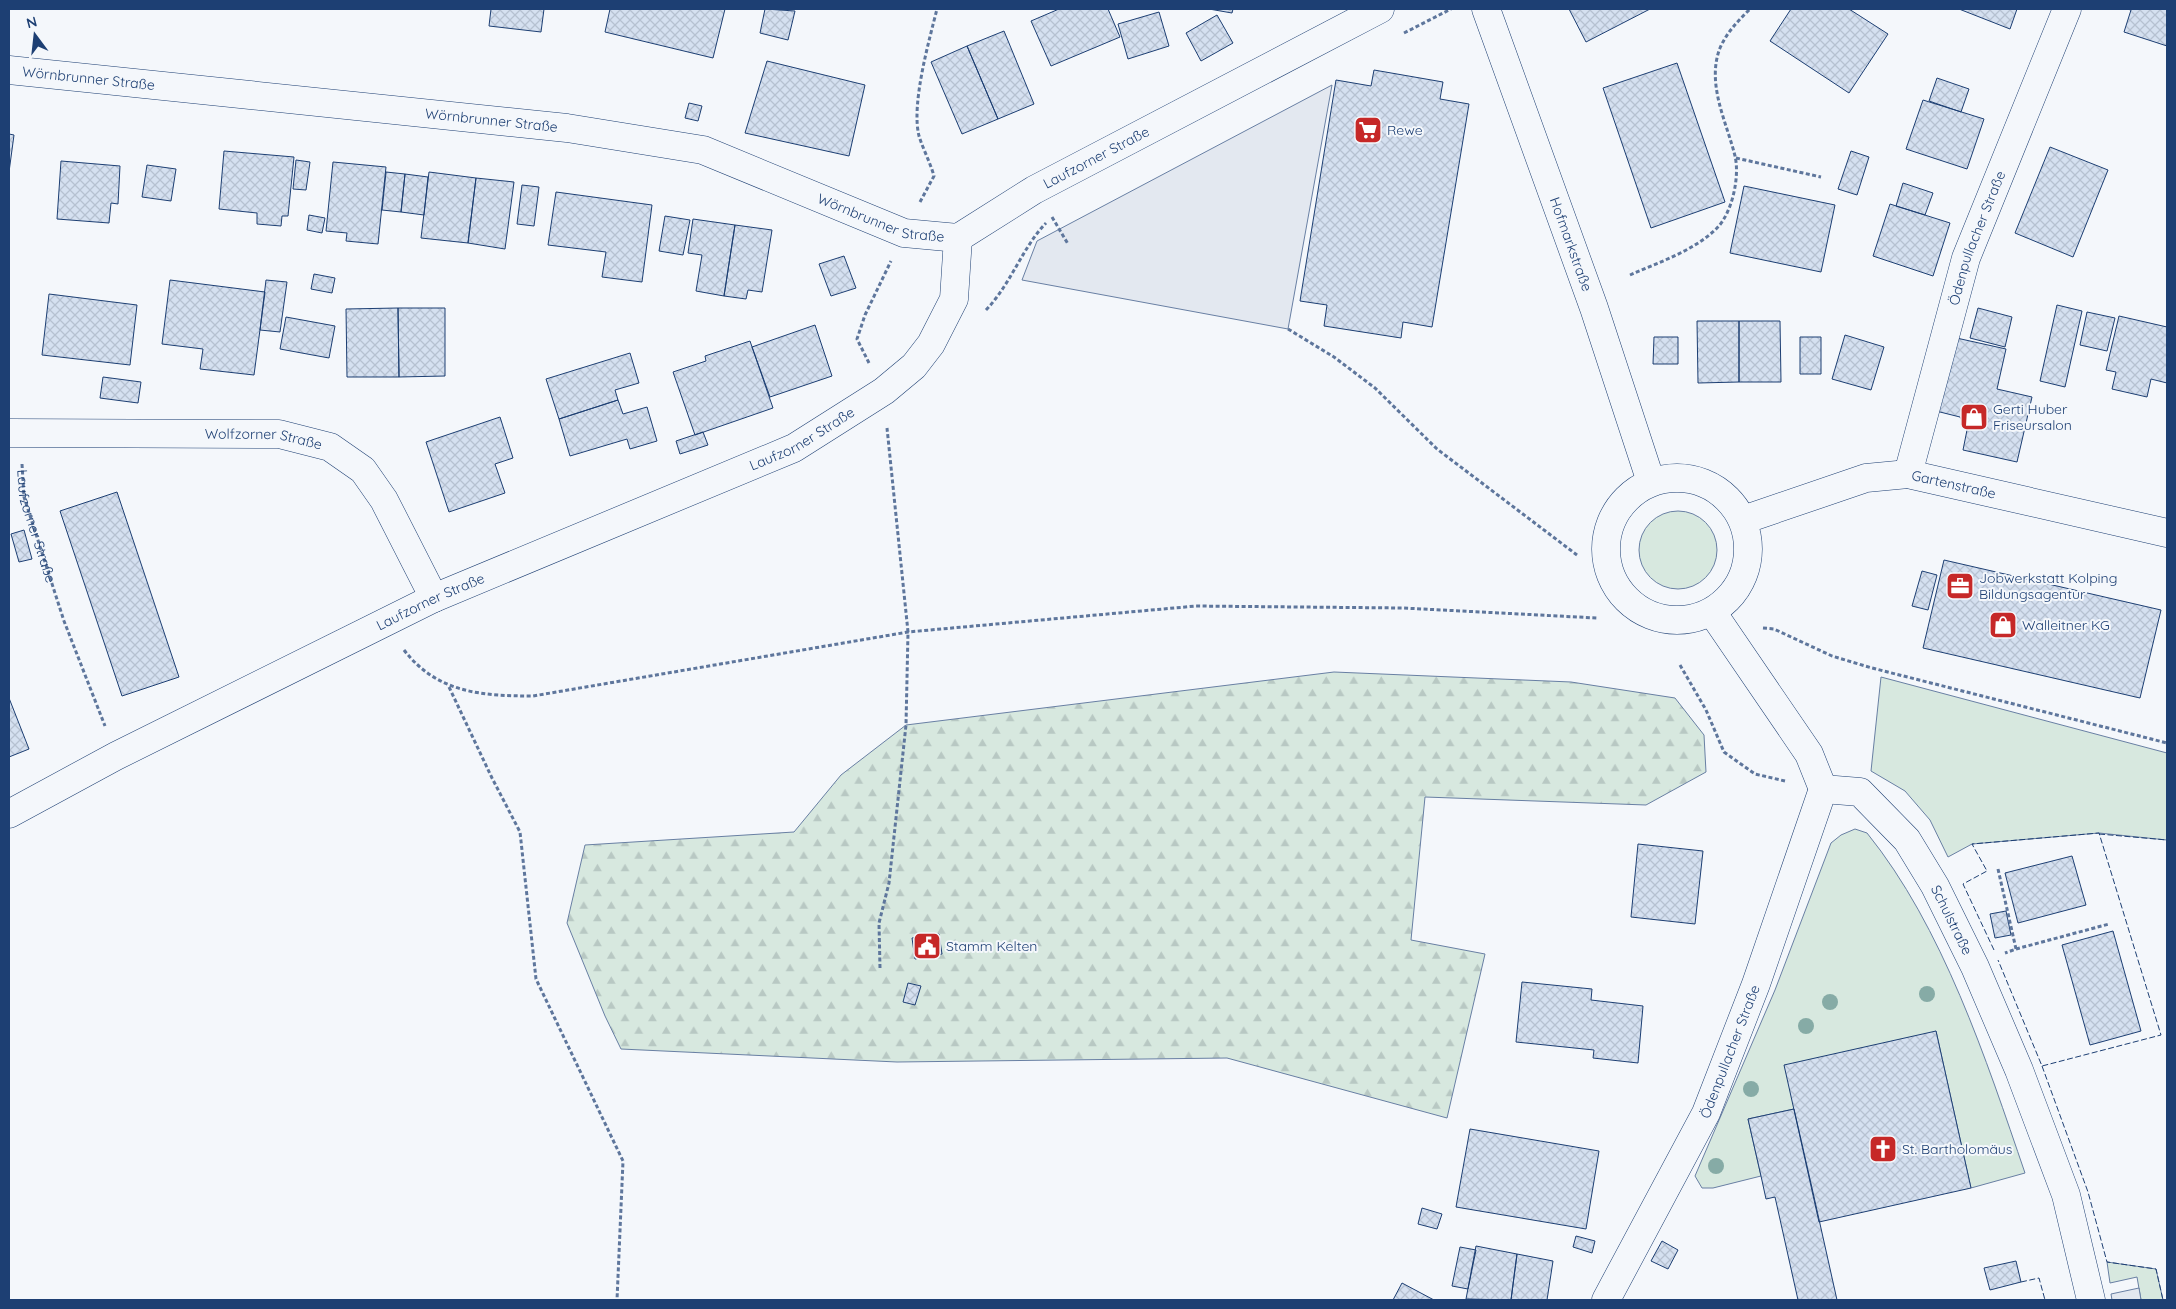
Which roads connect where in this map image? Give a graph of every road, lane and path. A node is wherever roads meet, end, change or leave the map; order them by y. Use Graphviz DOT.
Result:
graph roads {
  1 [pos="937,9"];
  2 [pos="1380,9"];
  3 [pos="1451,9"];
  4 [pos="1486,9"];
  5 [pos="1750,9"];
  6 [pos="2067,9"];
  7 [pos="1397,36"];
  8 [pos="9,70"];
  9 [pos="1736,158"];
  10 [pos="1822,177"];
  11 [pos="1060,212"];
  12 [pos="1052,216"];
  13 [pos="904,233"];
  14 [pos="958,238"];
  15 [pos="1068,244"];
  16 [pos="1630,275"];
  17 [pos="985,311"];
  18 [pos="1288,329"];
  19 [pos="884,391"];
  20 [pos="15,433"];
  21 [pos="1908,474"];
  22 [pos="1652,482"];
  23 [pos="1743,520"];
  24 [pos="2167,533"];
  25 [pos="1577,555"];
  26 [pos="434,598"];
  27 [pos="1712,612"];
  28 [pos="1597,618"];
  29 [pos="386,620"];
  30 [pos="1758,629"];
  31 [pos="908,632"];
  32 [pos="1680,665"];
  33 [pos="449,686"];
  34 [pos="2167,743"];
  35 [pos="116,756"];
  36 [pos="1823,790"];
  37 [pos="9,814"];
  38 [pos="1998,870"];
  39 [pos="2109,924"];
  40 [pos="2016,949"];
  41 [pos="2002,954"];
  42 [pos="880,968"];
  43 [pos="617,1300"];
  44 [pos="1606,1300"];
  45 [pos="2091,1300"];
  1 -- 13 [label="path"];
  2 -- 14 [label="street, Laufzorner Straße"];
  3 -- 7 [label="path"];
  4 -- 22 [label="street, Hofmarkstraße"];
  5 -- 9 [label="path"];
  6 -- 21 [label="street, Ödenpullacher Straße"];
  8 -- 13 [label="street, Wörnbrunner Straße"];
  9 -- 10 [label="path"];
  9 -- 16 [label="path"];
  11 -- 12 [label="path"];
  12 -- 15 [label="path"];
  12 -- 17 [label="path"];
  13 -- 14 [label="street, Wörnbrunner Straße"];
  13 -- 19 [label="path"];
  14 -- 19 [label="street, Laufzorner Straße"];
  18 -- 25 [label="path"];
  19 -- 26 [label="street, Laufzorner Straße"];
  19 -- 31 [label="path"];
  20 -- 26 [label="street, Wolfzorner Straße"];
  20 -- 35 [label="path, Laufzorner Straße"];
  21 -- 23 [label="street, Gartenstraße"];
  21 -- 24 [label="street, Gartenstraße"];
  22 -- 23 [label="street"];
  22 -- 27 [label="street"];
  23 -- 27 [label="street"];
  26 -- 29 [label="street, Laufzorner Straße"];
  27 -- 36 [label="street"];
  28 -- 31 [label="path"];
  29 -- 33 [label="path"];
  29 -- 35 [label="street, Laufzorner Straße"];
  30 -- 34 [label="path"];
  31 -- 33 [label="path"];
  31 -- 42 [label="path"];
  32 -- 36 [label="path"];
  33 -- 43 [label="path"];
  35 -- 37 [label="street, Laufzorner Straße"];
  36 -- 44 [label="street, Ödenpullacher Straße"];
  36 -- 45 [label="street, Schulstraße"];
  38 -- 40 [label="path"];
  39 -- 40 [label="path"];
  40 -- 41 [label="path"];
}
